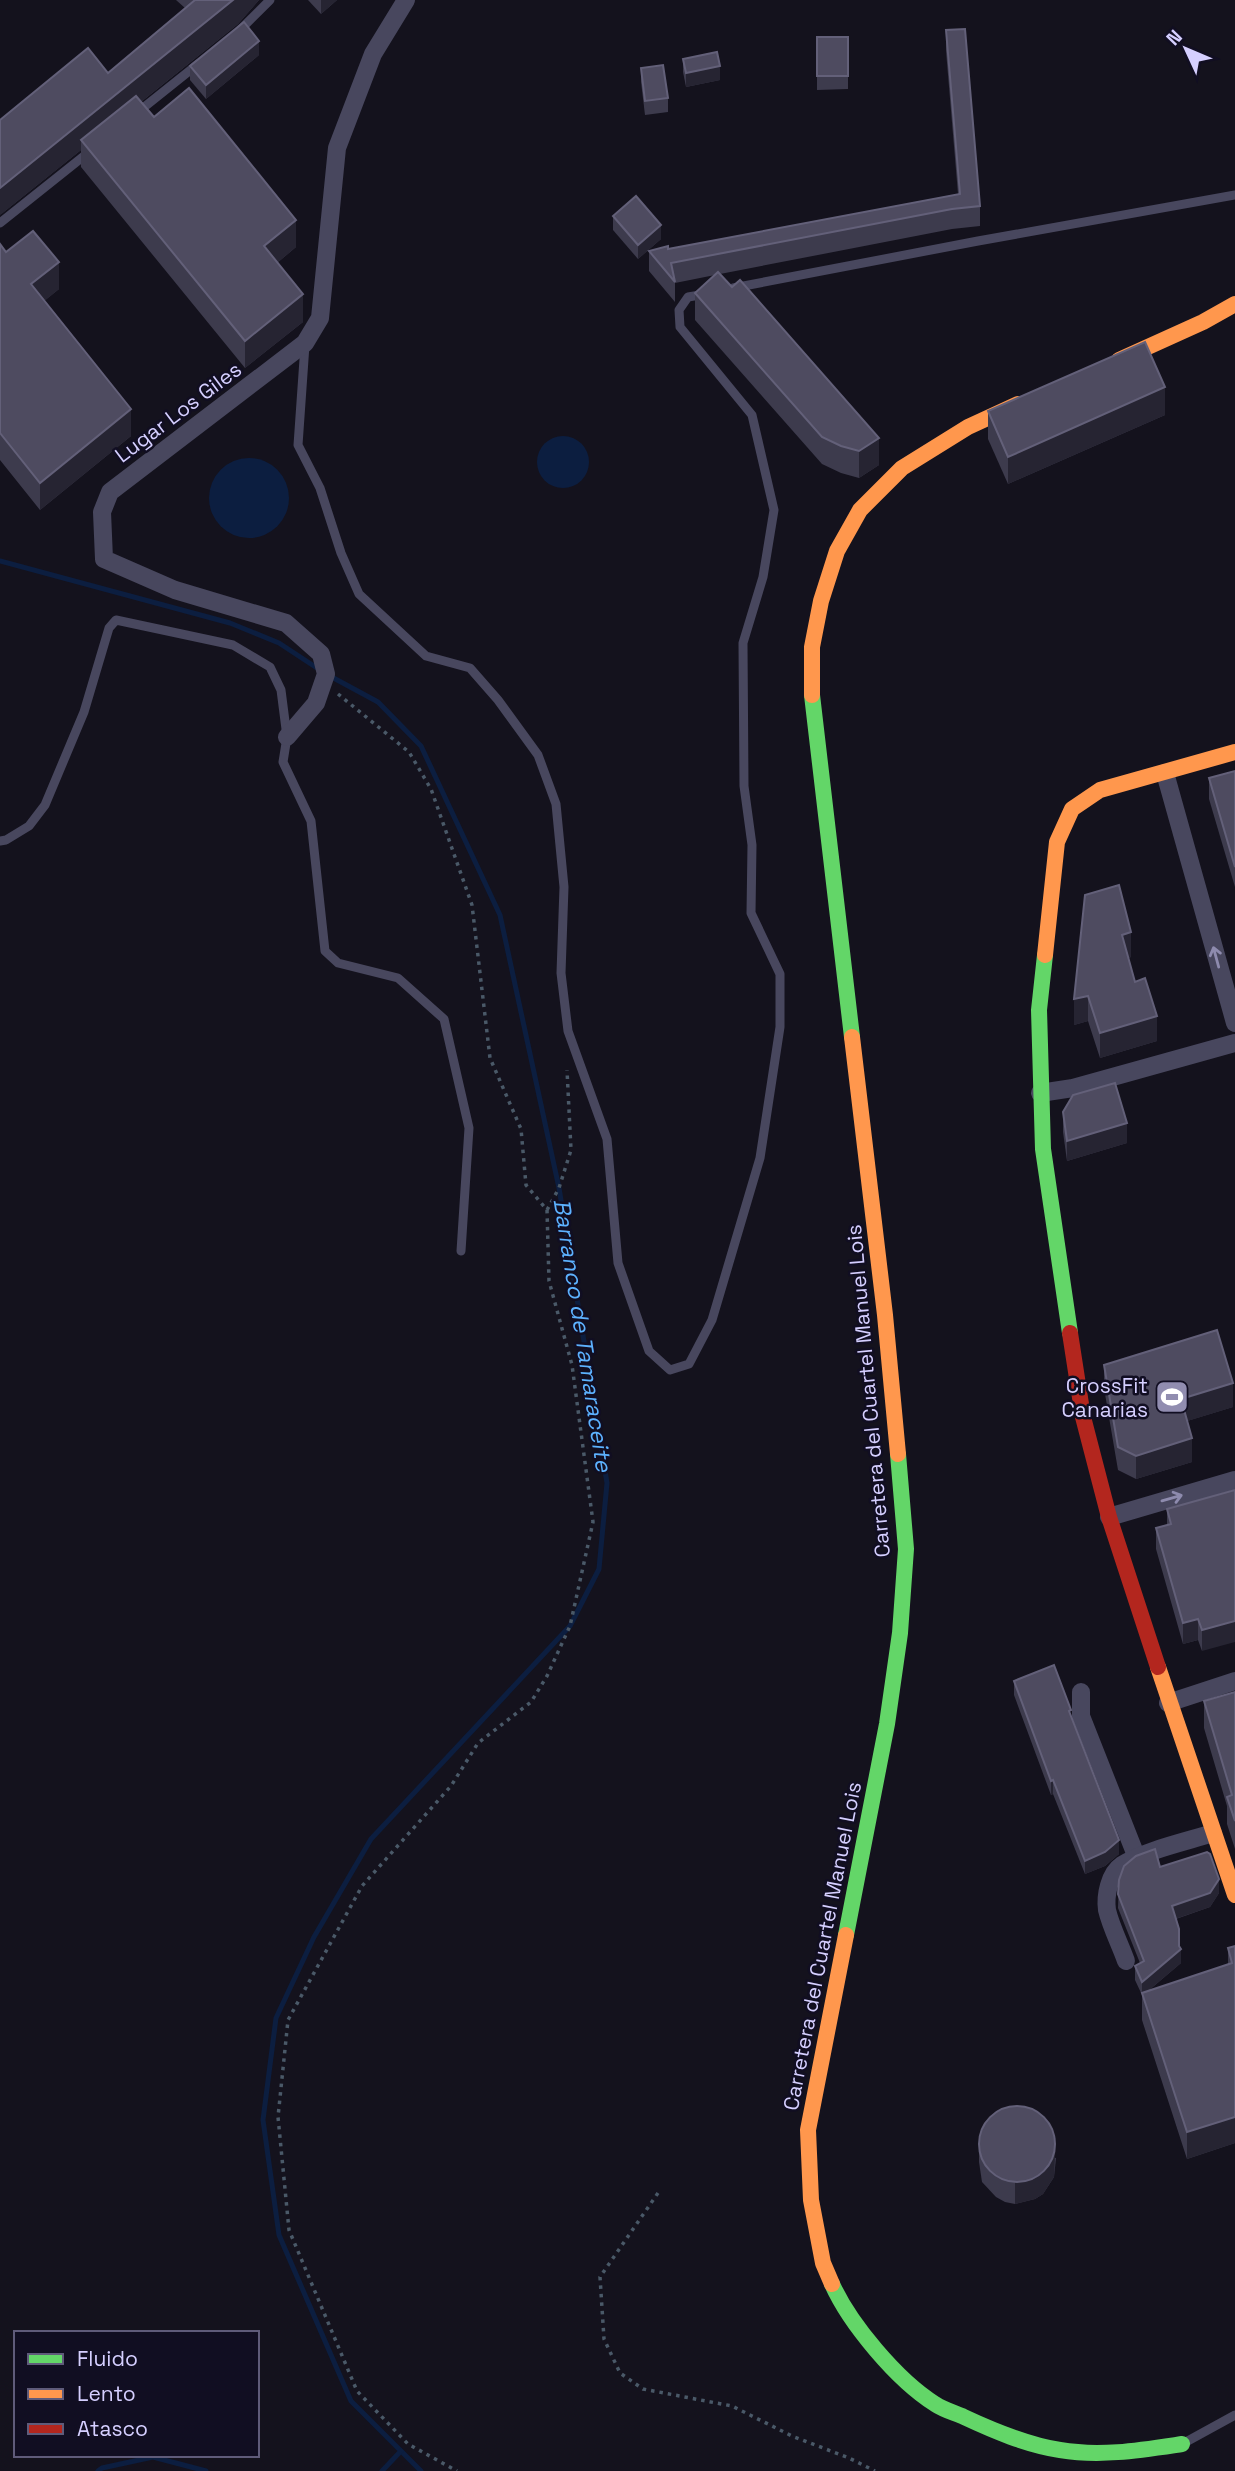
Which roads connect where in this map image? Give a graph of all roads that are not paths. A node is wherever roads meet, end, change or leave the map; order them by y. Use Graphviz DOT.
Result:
graph roads {
  1 [pos="270,0"];
  2 [pos="406,0"];
  3 [pos="235,34"];
  4 [pos="203,60"];
  5 [pos="129,119"];
  6 [pos="97,145"];
  7 [pos="1235,195"];
  8 [pos="0,223"];
  9 [pos="728,289"];
  10 [pos="715,292"];
  11 [pos="1235,304"];
  12 [pos="305,344"];
  13 [pos="1104,366"];
  14 [pos="1030,399"];
  15 [pos="287,737"];
  16 [pos="1235,752"];
  17 [pos="1165,773"];
  18 [pos="0,841"];
  19 [pos="1235,1023"];
  20 [pos="1235,1043"];
  21 [pos="1040,1093"];
  22 [pos="461,1251"];
  23 [pos="1235,1480"];
  24 [pos="1109,1517"];
  25 [pos="1235,1681"];
  26 [pos="1080,1692"];
  27 [pos="1168,1703"];
  28 [pos="1213,1833"];
  29 [pos="1137,1858"];
  30 [pos="1235,1895"];
  31 [pos="1125,1961"];
  32 [pos="1235,2415"];
  33 [pos="1182,2444"];
  1 -- 3 [label="lane"];
  2 -- 12 [label="street, Lugar Los Giles"];
  4 -- 5 [label="lane"];
  6 -- 8 [label="lane"];
  7 -- 9 [label="lane"];
  10 -- 12 [label="lane"];
  11 -- 13 [label="street"];
  12 -- 15 [label="street, Lugar Los Giles"];
  14 -- 33 [label="street, Carretera del Cuartel Manuel Lois"];
  15 -- 18 [label="lane"];
  15 -- 22 [label="lane"];
  16 -- 17 [label="street"];
  19 -- 17 [label="street, one-way"];
  17 -- 21 [label="street"];
  20 -- 21 [label="street"];
  21 -- 24 [label="street"];
  24 -- 23 [label="street, one-way"];
  24 -- 27 [label="street"];
  25 -- 27 [label="street"];
  26 -- 29 [label="street"];
  27 -- 28 [label="street"];
  28 -- 29 [label="street"];
  28 -- 30 [label="street"];
  29 -- 31 [label="street"];
  32 -- 33 [label="lane"];
}
